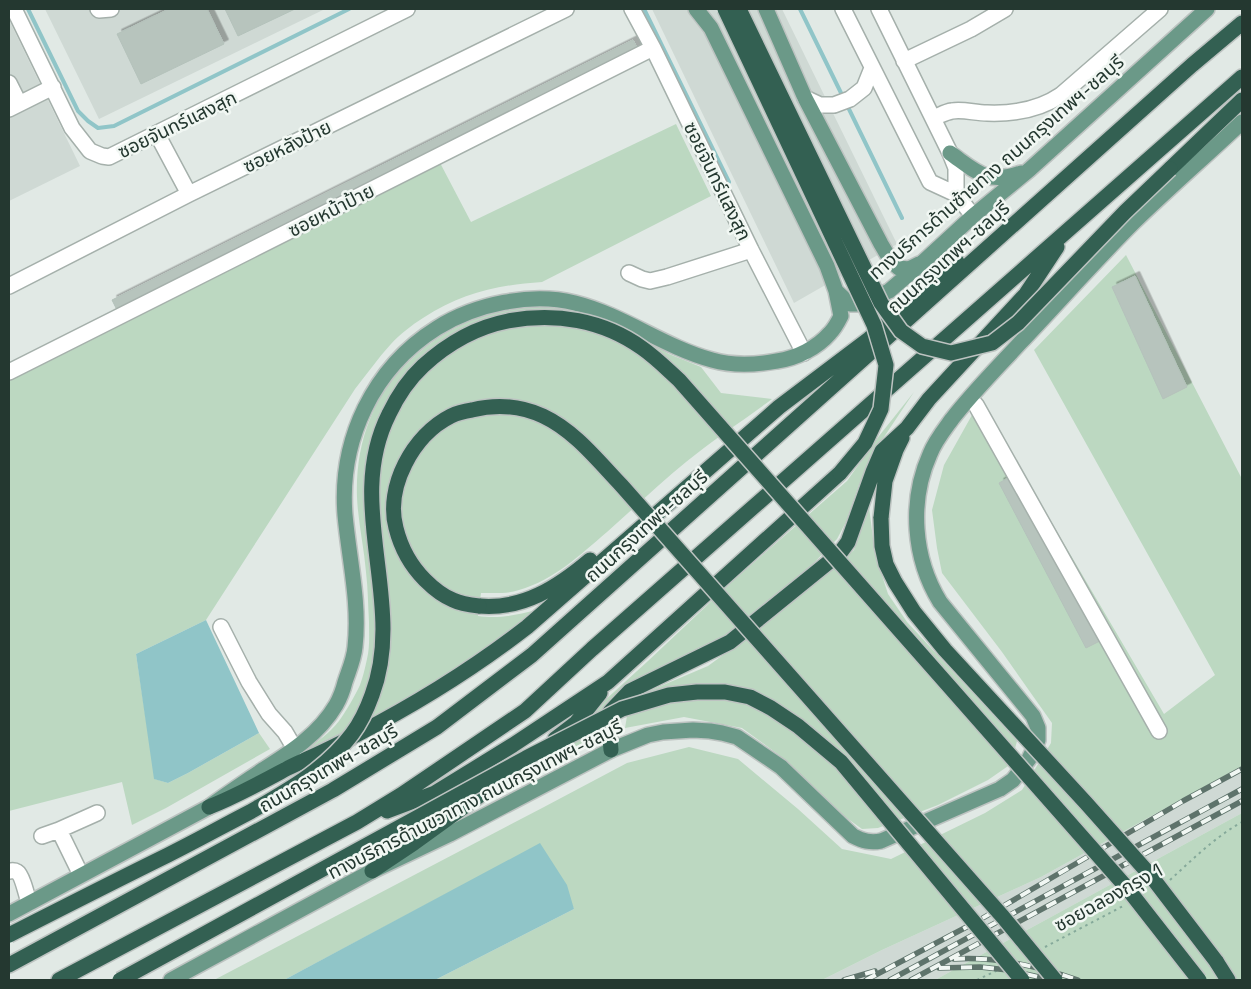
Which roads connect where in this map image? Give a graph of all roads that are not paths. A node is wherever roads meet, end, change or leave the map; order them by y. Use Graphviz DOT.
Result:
graph roads {
  1 [pos="14,9"];
  2 [pos="98,9"];
  3 [pos="111,9"];
  4 [pos="407,9"];
  5 [pos="566,9"];
  6 [pos="632,9"];
  7 [pos="696,9"];
  8 [pos="725,9"];
  9 [pos="739,9"];
  10 [pos="766,9"];
  11 [pos="843,9"];
  12 [pos="879,9"];
  13 [pos="1005,9"];
  14 [pos="1160,9"];
  15 [pos="1208,9"];
  16 [pos="1242,23"];
  17 [pos="653,48"];
  18 [pos="904,61"];
  19 [pos="1197,61"];
  20 [pos="872,68"];
  21 [pos="1242,77"];
  22 [pos="9,83"];
  23 [pos="53,87"];
  24 [pos="805,98"];
  25 [pos="1242,100"];
  26 [pos="14,106"];
  27 [pos="933,118"];
  28 [pos="1242,122"];
  29 [pos="157,134"];
  30 [pos="950,153"];
  31 [pos="1029,170"];
  32 [pos="189,194"];
  33 [pos="956,194"];
  34 [pos="973,216"];
  35 [pos="1069,229"];
  36 [pos="751,250"];
  37 [pos="923,262"];
  38 [pos="629,273"];
  39 [pos="9,286"];
  40 [pos="836,291"];
  41 [pos="804,353"];
  42 [pos="9,372"];
  43 [pos="976,405"];
  44 [pos="756,426"];
  45 [pos="907,428"];
  46 [pos="221,627"];
  47 [pos="608,682"];
  48 [pos="1158,731"];
  49 [pos="295,749"];
  50 [pos="611,750"];
  51 [pos="209,807"];
  52 [pos="97,812"];
  53 [pos="357,822"];
  54 [pos="59,830"];
  55 [pos="42,836"];
  56 [pos="9,871"];
  57 [pos="372,871"];
  58 [pos="81,876"];
  59 [pos="29,903"];
  60 [pos="9,914"];
  61 [pos="9,935"];
  62 [pos="9,965"];
  63 [pos="59,980"];
  64 [pos="120,980"];
  65 [pos="171,980"];
  66 [pos="1022,980"];
  67 [pos="1055,980"];
  68 [pos="1199,980"];
  69 [pos="1228,980"];
  1 -- 23 [label="street, ซอยจันทร์แสงสุก"];
  2 -- 3 [label="street"];
  4 -- 29 [label="street, ซอยจันทร์แสงสุก"];
  5 -- 32 [label="street, ซอยหลังป้าย"];
  6 -- 17 [label="street, ซอยจันทร์แสงสุก"];
  7 -- 40 [label="main road"];
  8 -- 47 [label="highway, bridge"];
  9 -- 25 [label="highway, bridge"];
  10 -- 24 [label="main road"];
  11 -- 20 [label="street"];
  12 -- 18 [label="street"];
  13 -- 18 [label="street"];
  14 -- 27 [label="street"];
  15 -- 31 [label="main road, ทางบริการด้านซ้ายทาง ถนนกรุงเทพฯ-ชลบุรี"];
  16 -- 19 [label="highway, ถนนกรุงเทพฯ-ชลบุรี"];
  17 -- 36 [label="street, ซอยจันทร์แสงสุก"];
  17 -- 42 [label="street, ซอยหน้าป้าย"];
  18 -- 27 [label="street"];
  19 -- 44 [label="highway"];
  19 -- 62 [label="highway, ถนนกรุงเทพฯ-ชลบุรี"];
  20 -- 24 [label="street"];
  20 -- 33 [label="street"];
  21 -- 35 [label="highway"];
  22 -- 26 [label="street"];
  23 -- 26 [label="street"];
  23 -- 29 [label="street, ซอยจันทร์แสงสุก"];
  24 -- 37 [label="main road"];
  27 -- 30 [label="street"];
  28 -- 50 [label="main road, ทางบริการด้านขวาทาง ถนนกรุงเทพฯ-ชลบุรี"];
  29 -- 32 [label="street"];
  30 -- 31 [label="main road"];
  30 -- 33 [label="street"];
  31 -- 34 [label="main road, ทางบริการด้านซ้ายทาง ถนนกรุงเทพฯ-ชลบุรี"];
  32 -- 39 [label="street, ซอยหลังป้าย"];
  33 -- 34 [label="street"];
  34 -- 37 [label="main road, ทางบริการด้านซ้ายทาง ถนนกรุงเทพฯ-ชลบุรี"];
  35 -- 45 [label="highway"];
  35 -- 53 [label="highway"];
  36 -- 38 [label="street"];
  36 -- 41 [label="street, ซอยจันทร์แสงสุก"];
  37 -- 40 [label="main road, ทางบริการด้านซ้ายทาง ถนนกรุงเทพฯ-ชลบุรี"];
  40 -- 41 [label="main road"];
  41 -- 49 [label="main road"];
  43 -- 48 [label="street"];
  44 -- 51 [label="highway"];
  44 -- 67 [label="highway, bridge"];
  45 -- 50 [label="highway"];
  45 -- 69 [label="highway, bridge"];
  46 -- 49 [label="street"];
  47 -- 53 [label="highway"];
  47 -- 57 [label="highway"];
  49 -- 51 [label="main road"];
  50 -- 57 [label="main road, ทางบริการด้านขวาทาง ถนนกรุงเทพฯ-ชลบุรี"];
  51 -- 58 [label="main road"];
  52 -- 54 [label="street"];
  53 -- 63 [label="highway"];
  54 -- 55 [label="street"];
  54 -- 58 [label="street"];
  56 -- 59 [label="street"];
  57 -- 65 [label="main road, ทางบริการด้านขวาทาง ถนนกรุงเทพฯ-ชลบุรี"];
  58 -- 59 [label="main road"];
  59 -- 60 [label="main road"];
  61 -- 68 [label="highway, bridge"];
  64 -- 66 [label="highway, bridge"];
}
